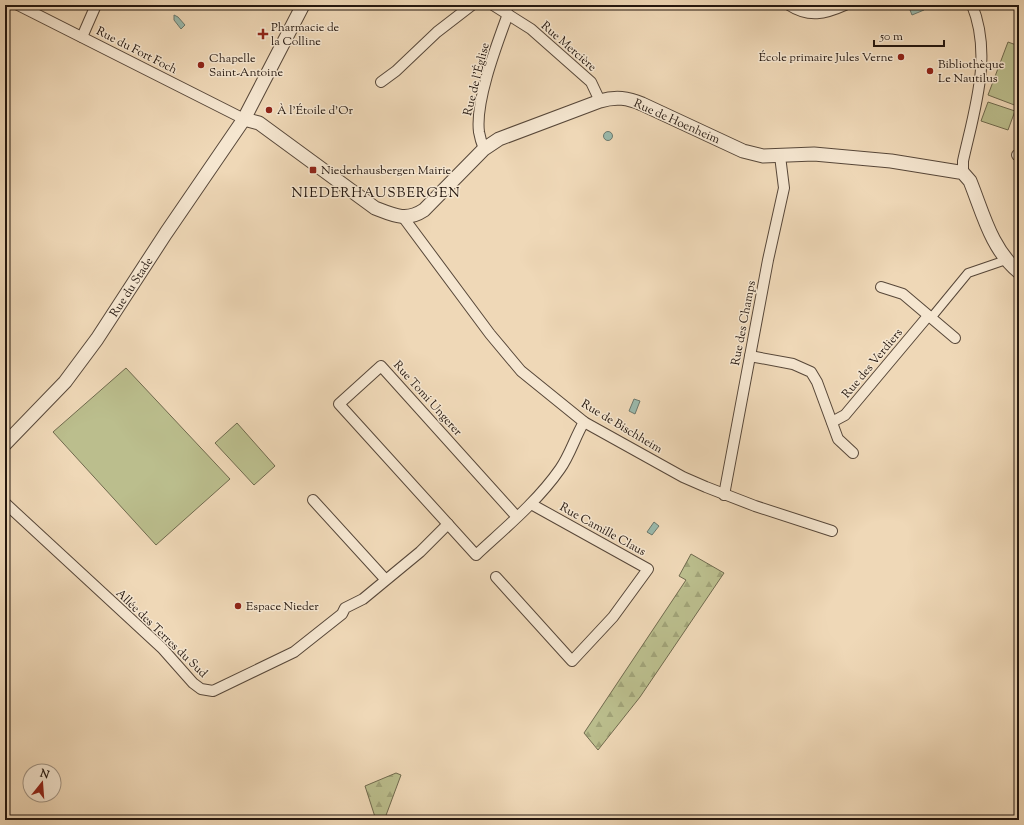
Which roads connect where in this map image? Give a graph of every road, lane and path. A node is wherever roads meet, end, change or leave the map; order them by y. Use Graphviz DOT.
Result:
graph roads {
  1 [pos="18,5"];
  2 [pos="96,5"];
  3 [pos="303,5"];
  4 [pos="472,5"];
  5 [pos="493,5"];
  6 [pos="789,5"];
  7 [pos="845,5"];
  8 [pos="972,5"];
  9 [pos="508,14"];
  10 [pos="82,37"];
  11 [pos="381,82"];
  12 [pos="600,101"];
  13 [pos="244,119"];
  14 [pos="484,150"];
  15 [pos="780,156"];
  16 [pos="963,173"];
  17 [pos="403,217"];
  18 [pos="1006,260"];
  19 [pos="1019,272"];
  20 [pos="881,287"];
  21 [pos="929,317"];
  22 [pos="955,338"];
  23 [pos="750,356"];
  24 [pos="584,422"];
  25 [pos="832,422"];
  26 [pos="5,444"];
  27 [pos="853,453"];
  28 [pos="724,495"];
  29 [pos="313,500"];
  30 [pos="5,503"];
  31 [pos="531,504"];
  32 [pos="517,517"];
  33 [pos="448,524"];
  34 [pos="832,531"];
  35 [pos="496,577"];
  36 [pos="386,579"];
  1 -- 10 [label="street, Rue du Fort Foch"];
  2 -- 10 [label="street"];
  3 -- 13 [label="street, Rue du Stade"];
  4 -- 11 [label="street"];
  5 -- 9 [label="street, Rue Mercière"];
  6 -- 7 [label="street"];
  8 -- 16 [label="street"];
  9 -- 12 [label="street, Rue Mercière"];
  9 -- 14 [label="street, Rue de l'Église"];
  10 -- 13 [label="street, Rue du Fort Foch"];
  12 -- 14 [label="street, Rue de Hoenheim"];
  12 -- 15 [label="street, Rue de Hoenheim"];
  13 -- 17 [label="street"];
  13 -- 26 [label="street, Rue du Stade"];
  14 -- 17 [label="street, Rue de Hoenheim"];
  15 -- 16 [label="street, Rue de Hoenheim"];
  15 -- 23 [label="street, Rue des Champs"];
  16 -- 18 [label="street"];
  17 -- 24 [label="street, Rue de Bischheim"];
  18 -- 19 [label="street"];
  18 -- 21 [label="street"];
  20 -- 21 [label="street"];
  21 -- 22 [label="street"];
  21 -- 25 [label="street, Rue des Verdiers"];
  23 -- 25 [label="street"];
  23 -- 28 [label="street, Rue des Champs"];
  24 -- 28 [label="street, Rue de Bischheim"];
  24 -- 31 [label="street"];
  25 -- 27 [label="street"];
  28 -- 34 [label="street, Rue de Bischheim"];
  29 -- 36 [label="street"];
  30 -- 36 [label="street, Allée des Terres du Sud"];
  31 -- 32 [label="street"];
  31 -- 35 [label="street, Rue Camille Claus"];
  32 -- 33 [label="street, Rue Tomi Ungerer"];
  32 -- 33 [label="street, Rue Tomi Ungerer"];
  33 -- 36 [label="street, Allée des Terres du Sud"];
}
